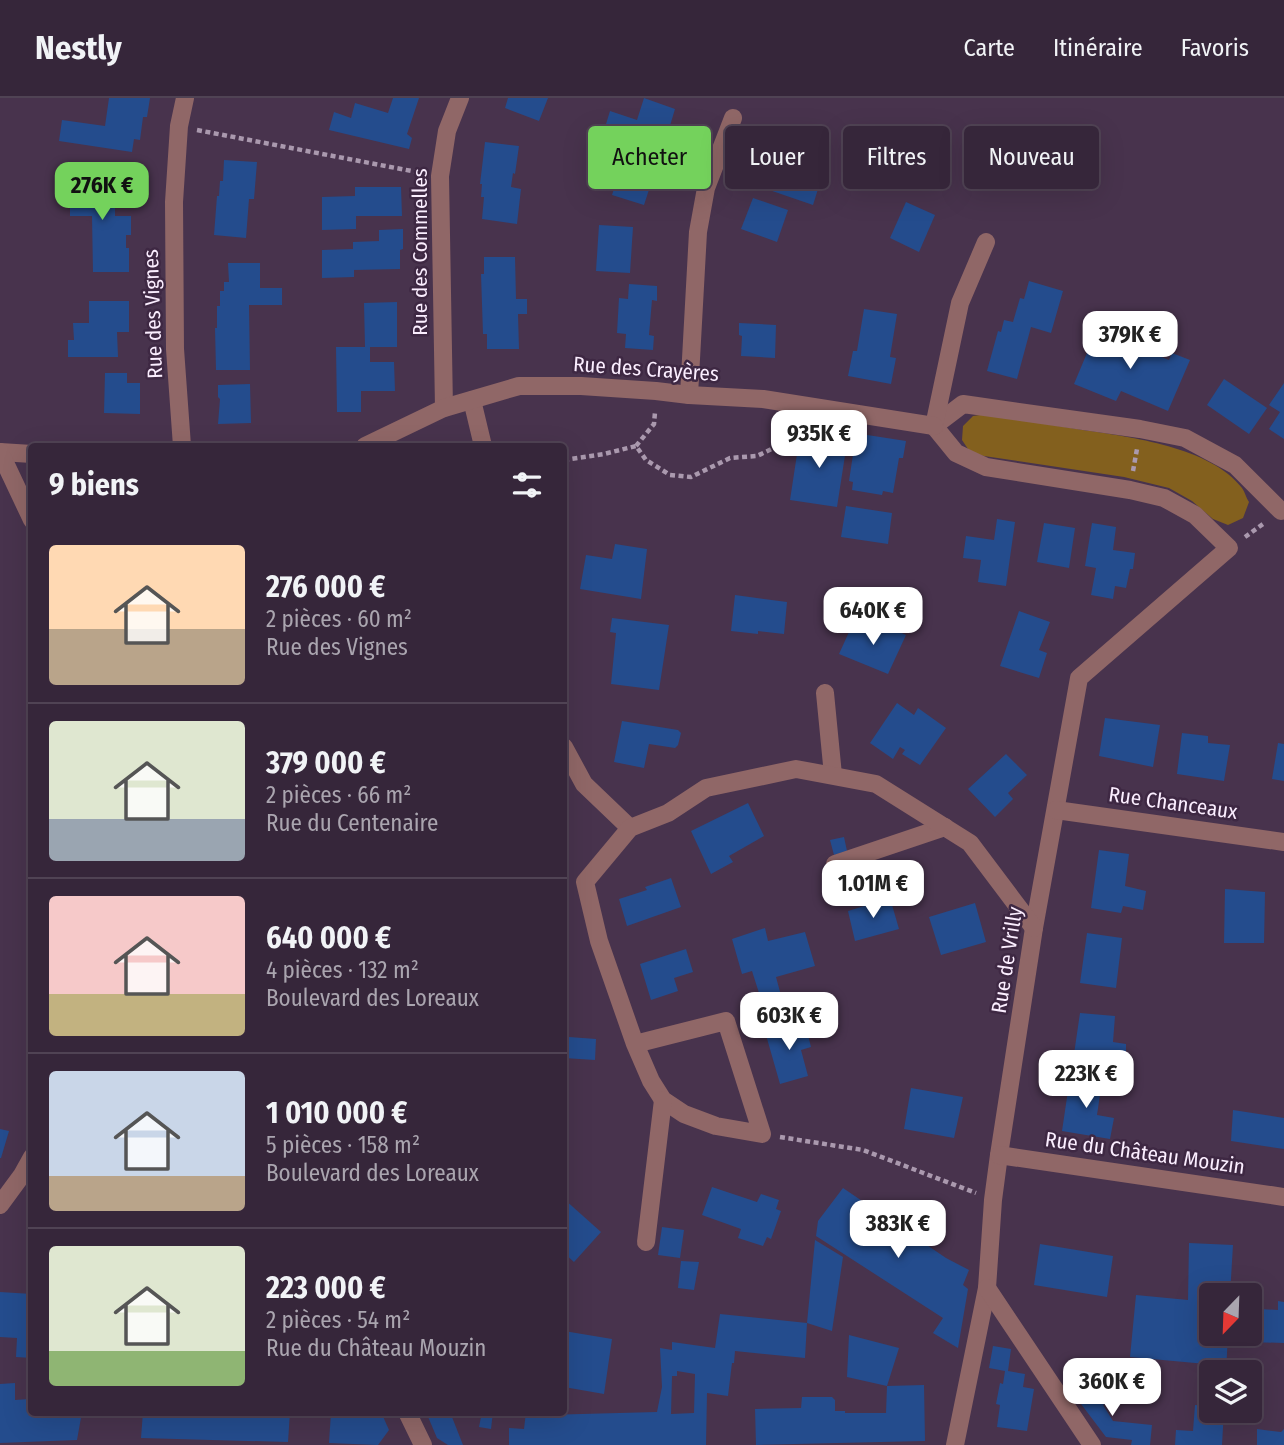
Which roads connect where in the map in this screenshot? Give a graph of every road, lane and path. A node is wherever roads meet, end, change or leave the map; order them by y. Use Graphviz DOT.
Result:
graph roads {
  1 [pos="185,98"];
  2 [pos="460,98"];
  3 [pos="733,118"];
  4 [pos="178,126"];
  5 [pos="440,176"];
  6 [pos="986,242"];
  7 [pos="690,395"];
  8 [pos="472,400"];
  9 [pos="444,408"];
  10 [pos="783,420"];
  11 [pos="934,426"];
  12 [pos="1140,429"];
  13 [pos="182,443"];
  14 [pos="371,443"];
  15 [pos="482,443"];
  16 [pos="0,452"];
  17 [pos="28,454"];
  18 [pos="567,460"];
  19 [pos="1130,490"];
  20 [pos="1280,511"];
  21 [pos="28,512"];
  22 [pos="1229,548"];
  23 [pos="825,693"];
  24 [pos="567,753"];
  25 [pos="833,775"];
  26 [pos="1056,810"];
  27 [pos="945,827"];
  28 [pos="630,828"];
  29 [pos="1284,842"];
  30 [pos="835,864"];
  31 [pos="1034,928"];
  32 [pos="635,1044"];
  33 [pos="663,1100"];
  34 [pos="762,1134"];
  35 [pos="999,1155"];
  36 [pos="28,1164"];
  37 [pos="1284,1197"];
  38 [pos="993,1200"];
  39 [pos="0,1205"];
  40 [pos="646,1242"];
  41 [pos="987,1288"];
  42 [pos="409,1416"];
  43 [pos="423,1445"];
  44 [pos="956,1445"];
  45 [pos="1092,1445"];
  1 -- 4 [label="street, Rue des Vignes"];
  2 -- 5 [label="street, Rue des Commelles"];
  3 -- 7 [label="street"];
  4 -- 5 [label="path"];
  4 -- 13 [label="street, Rue des Vignes"];
  5 -- 9 [label="street, Rue des Commelles"];
  6 -- 11 [label="street"];
  7 -- 8 [label="street, Rue des Crayères"];
  7 -- 11 [label="street, Rue des Crayères"];
  8 -- 9 [label="street, Rue des Crayères"];
  8 -- 15 [label="street"];
  9 -- 14 [label="street, Rue des Crayères"];
  10 -- 18 [label="path"];
  11 -- 12 [label="street"];
  11 -- 19 [label="street"];
  12 -- 19 [label="path"];
  12 -- 20 [label="street"];
  16 -- 17 [label="street"];
  16 -- 21 [label="street"];
  19 -- 22 [label="street"];
  20 -- 22 [label="path"];
  22 -- 26 [label="street, Rue de Vrilly"];
  23 -- 25 [label="street"];
  24 -- 28 [label="street"];
  25 -- 27 [label="street"];
  25 -- 28 [label="street"];
  26 -- 29 [label="street, Rue Chanceaux"];
  26 -- 31 [label="street, Rue de Vrilly"];
  27 -- 30 [label="street"];
  27 -- 31 [label="street"];
  28 -- 32 [label="street"];
  31 -- 35 [label="street, Rue de Vrilly"];
  32 -- 33 [label="street"];
  32 -- 34 [label="street"];
  33 -- 34 [label="street"];
  33 -- 40 [label="street"];
  34 -- 38 [label="path"];
  35 -- 37 [label="street, Rue du Château Mouzin"];
  35 -- 38 [label="street, Rue de Vrilly"];
  36 -- 39 [label="street"];
  38 -- 41 [label="street, Rue de Vrilly"];
  41 -- 44 [label="street, Rue de Vrilly"];
  41 -- 45 [label="street"];
  42 -- 43 [label="street"];
}
